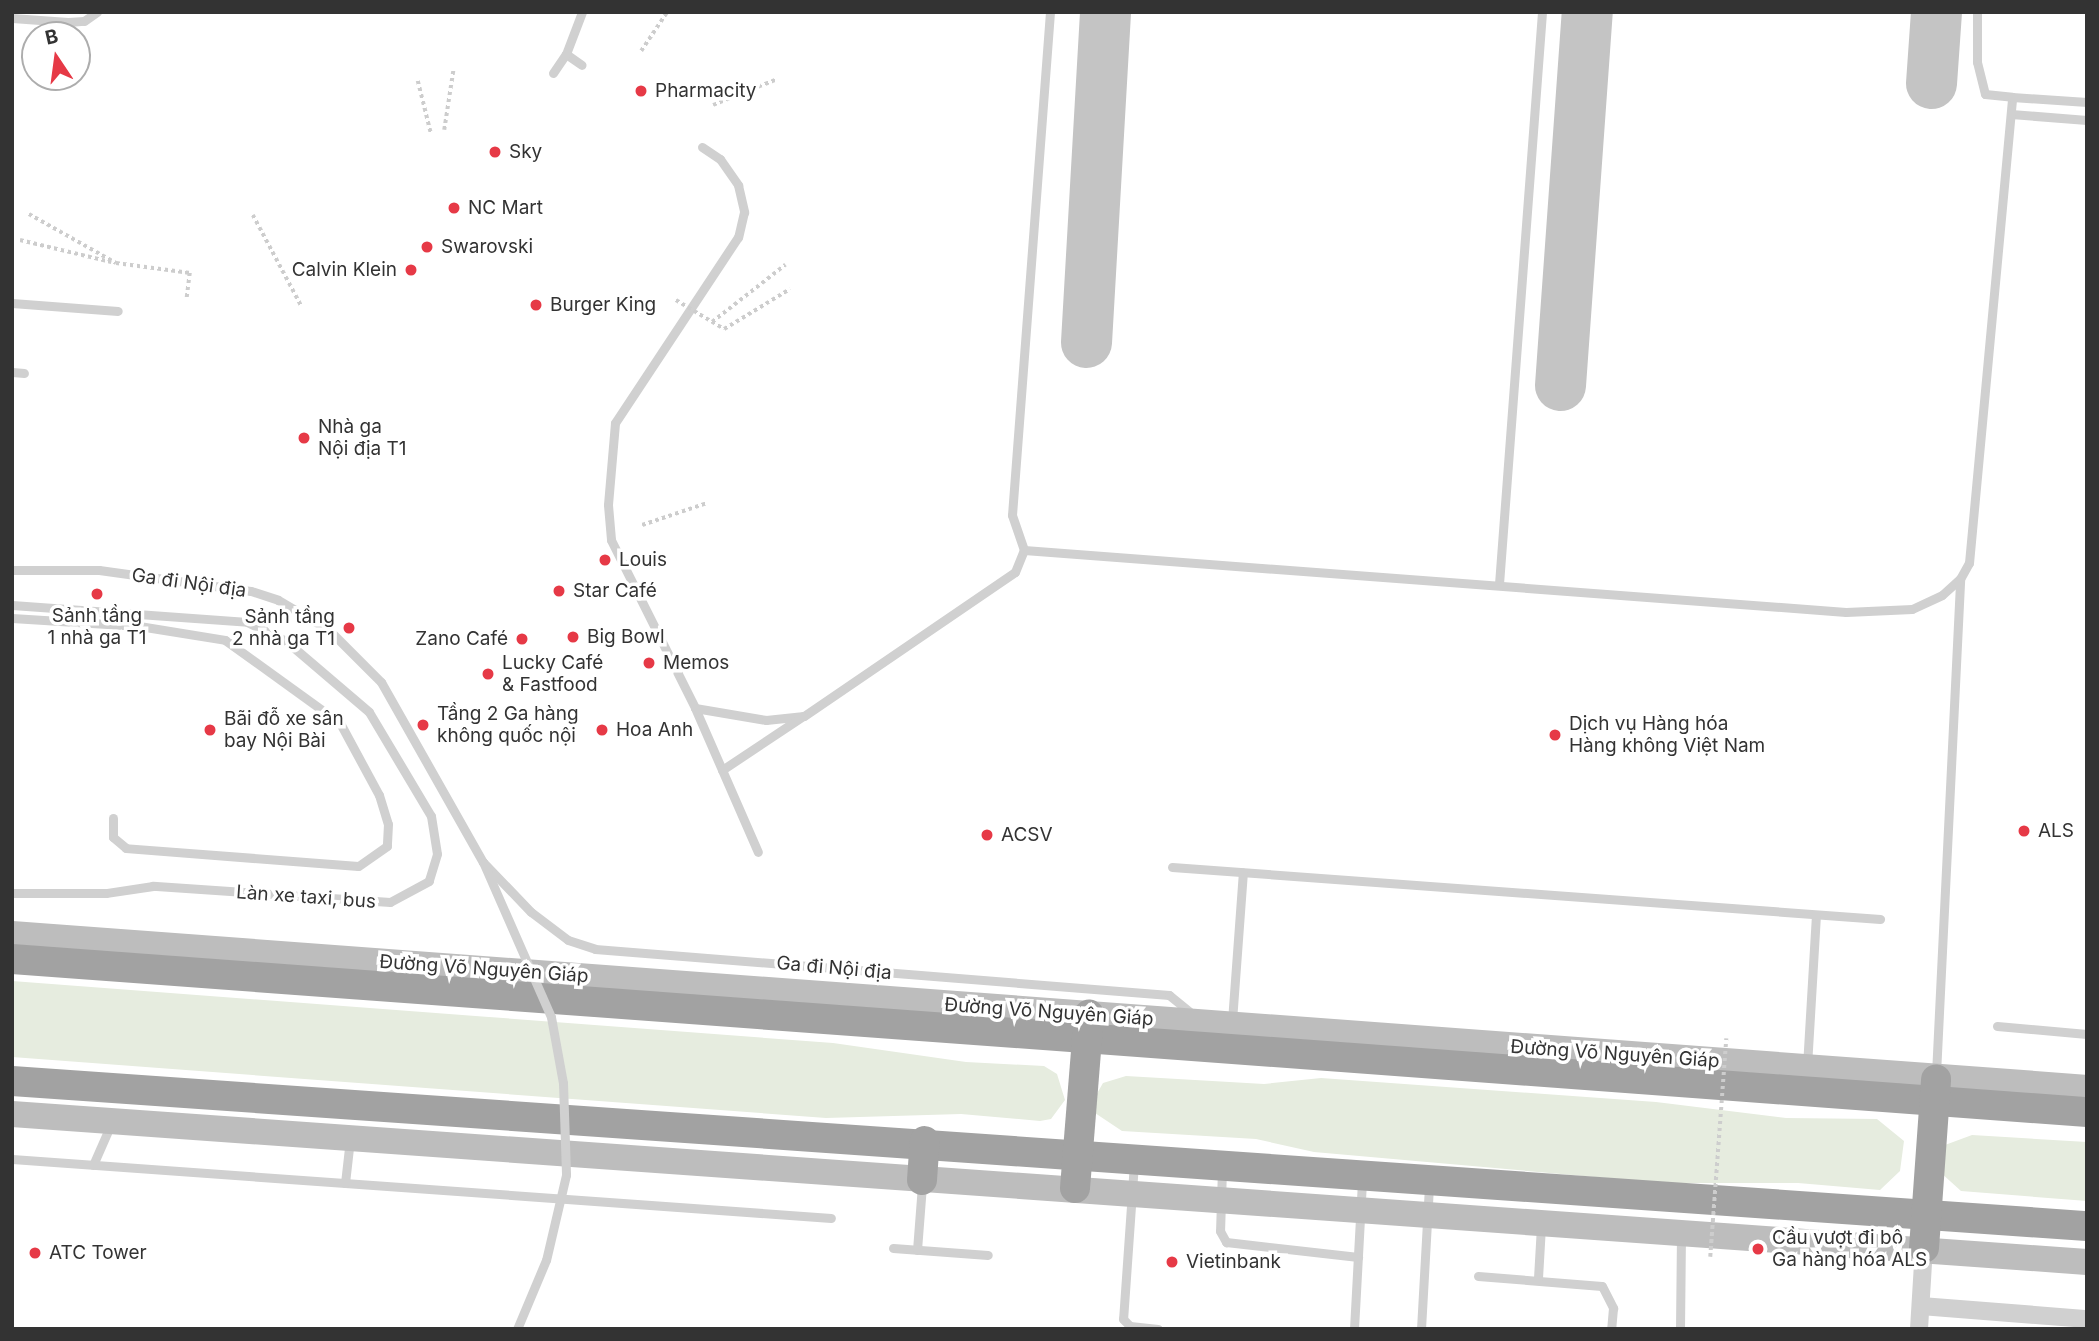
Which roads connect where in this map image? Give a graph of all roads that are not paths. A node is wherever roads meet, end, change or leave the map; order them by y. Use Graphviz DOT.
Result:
graph roads {
  1 [pos="97,12"];
  2 [pos="582,12"];
  3 [pos="1050,12"];
  4 [pos="1542,12"];
  5 [pos="1977,12"];
  6 [pos="12,18"];
  7 [pos="566,54"];
  8 [pos="582,65"];
  9 [pos="553,73"];
  10 [pos="2012,97"];
  11 [pos="2087,102"];
  12 [pos="2011,114"];
  13 [pos="2087,120"];
  14 [pos="702,146"];
  15 [pos="12,303"];
  16 [pos="118,311"];
  17 [pos="12,372"];
  18 [pos="24,373"];
  19 [pos="1024,550"];
  20 [pos="12,570"];
  21 [pos="1960,579"];
  22 [pos="1499,584"];
  23 [pos="12,605"];
  24 [pos="12,618"];
  25 [pos="695,708"];
  26 [pos="804,716"];
  27 [pos="722,769"];
  28 [pos="113,818"];
  29 [pos="758,852"];
  30 [pos="483,862"];
  31 [pos="1172,867"];
  32 [pos="1243,872"];
  33 [pos="12,893"];
  34 [pos="1816,915"];
  35 [pos="1880,919"];
  36 [pos="12,934"];
  37 [pos="12,959"];
  38 [pos="847,996"];
  39 [pos="871,1024"];
  40 [pos="1997,1027"];
  41 [pos="1088,1028"];
  42 [pos="1278,1030"];
  43 [pos="1223,1033"];
  44 [pos="2087,1034"];
  45 [pos="1326,1054"];
  46 [pos="1807,1068"];
  47 [pos="12,1081"];
  48 [pos="2087,1088"];
  49 [pos="1935,1091"];
  50 [pos="2087,1111"];
  51 [pos="12,1114"];
  52 [pos="112,1122"];
  53 [pos="350,1138"];
  54 [pos="925,1141"];
  55 [pos="1078,1154"];
  56 [pos="1134,1158"];
  57 [pos="12,1159"];
  58 [pos="93,1165"];
  59 [pos="1222,1165"];
  60 [pos="1363,1176"];
  61 [pos="922,1180"];
  62 [pos="1429,1181"];
  63 [pos="345,1183"];
  64 [pos="1075,1188"];
  65 [pos="1131,1193"];
  66 [pos="1220,1199"];
  67 [pos="1361,1208"];
  68 [pos="1428,1213"];
  69 [pos="1927,1216"];
  70 [pos="831,1218"];
  71 [pos="1541,1221"];
  72 [pos="2087,1226"];
  73 [pos="1681,1230"];
  74 [pos="894,1248"];
  75 [pos="1924,1248"];
  76 [pos="917,1250"];
  77 [pos="988,1255"];
  78 [pos="1358,1257"];
  79 [pos="2087,1262"];
  80 [pos="1478,1276"];
  81 [pos="1538,1278"];
  82 [pos="1921,1307"];
  83 [pos="2087,1319"];
  84 [pos="517,1329"];
  85 [pos="1158,1329"];
  86 [pos="1354,1329"];
  87 [pos="1421,1329"];
  88 [pos="1611,1329"];
  89 [pos="1679,1329"];
  90 [pos="1919,1329"];
  1 -- 6 [label="lane"];
  2 -- 7 [label="lane"];
  3 -- 19 [label="lane"];
  4 -- 22 [label="lane"];
  5 -- 10 [label="lane"];
  7 -- 8 [label="lane"];
  7 -- 9 [label="lane"];
  10 -- 11 [label="lane"];
  10 -- 12 [label="lane"];
  12 -- 13 [label="lane"];
  12 -- 21 [label="lane"];
  14 -- 25 [label="lane"];
  15 -- 16 [label="lane"];
  17 -- 18 [label="lane"];
  19 -- 22 [label="lane"];
  19 -- 26 [label="lane"];
  20 -- 30 [label="lane, Ga đi Nội địa"];
  21 -- 22 [label="lane"];
  21 -- 49 [label="lane"];
  23 -- 33 [label="lane, Làn xe taxi, bus"];
  24 -- 28 [label="lane"];
  25 -- 26 [label="lane"];
  25 -- 27 [label="lane"];
  26 -- 27 [label="lane"];
  27 -- 29 [label="lane"];
  30 -- 43 [label="lane, Ga đi Nội địa"];
  30 -- 84 [label="lane, Ga đi Nội địa, bridge"];
  31 -- 32 [label="lane"];
  32 -- 34 [label="lane"];
  32 -- 43 [label="lane"];
  34 -- 35 [label="lane"];
  34 -- 46 [label="lane"];
  36 -- 38 [label="main road, Đường Võ Nguyên Giáp"];
  37 -- 39 [label="highway, Đường Võ Nguyên Giáp"];
  38 -- 39 [label="main road"];
  38 -- 41 [label="main road, Đường Võ Nguyên Giáp"];
  39 -- 41 [label="highway, Đường Võ Nguyên Giáp"];
  40 -- 44 [label="lane"];
  41 -- 43 [label="highway, Đường Võ Nguyên Giáp"];
  41 -- 55 [label="highway"];
  42 -- 43 [label="main road, Đường Võ Nguyên Giáp"];
  42 -- 45 [label="main road"];
  42 -- 46 [label="main road, Đường Võ Nguyên Giáp"];
  43 -- 45 [label="highway, Đường Võ Nguyên Giáp"];
  45 -- 49 [label="highway, Đường Võ Nguyên Giáp"];
  46 -- 49 [label="main road, Đường Võ Nguyên Giáp"];
  47 -- 54 [label="highway"];
  48 -- 49 [label="main road, Đường Võ Nguyên Giáp"];
  49 -- 50 [label="highway, Đường Võ Nguyên Giáp"];
  49 -- 69 [label="highway"];
  51 -- 52 [label="main road"];
  52 -- 53 [label="main road"];
  52 -- 58 [label="lane"];
  53 -- 61 [label="main road"];
  53 -- 63 [label="lane"];
  54 -- 55 [label="highway"];
  54 -- 61 [label="highway"];
  55 -- 56 [label="highway"];
  55 -- 64 [label="highway"];
  56 -- 59 [label="highway"];
  56 -- 65 [label="lane"];
  57 -- 58 [label="lane"];
  58 -- 63 [label="lane"];
  59 -- 60 [label="highway"];
  59 -- 66 [label="lane"];
  60 -- 62 [label="highway"];
  60 -- 67 [label="lane"];
  61 -- 64 [label="main road"];
  61 -- 76 [label="lane"];
  62 -- 68 [label="lane"];
  62 -- 69 [label="highway"];
  63 -- 70 [label="lane"];
  64 -- 65 [label="main road"];
  65 -- 66 [label="main road"];
  65 -- 85 [label="lane"];
  66 -- 67 [label="main road"];
  66 -- 78 [label="lane"];
  67 -- 68 [label="main road"];
  67 -- 78 [label="lane"];
  68 -- 71 [label="main road"];
  68 -- 87 [label="lane"];
  69 -- 72 [label="highway"];
  69 -- 75 [label="highway"];
  71 -- 73 [label="main road"];
  71 -- 81 [label="lane"];
  73 -- 75 [label="main road"];
  73 -- 89 [label="lane"];
  74 -- 76 [label="lane"];
  75 -- 79 [label="main road"];
  75 -- 82 [label="street"];
  76 -- 77 [label="lane"];
  78 -- 86 [label="lane"];
  80 -- 81 [label="lane"];
  81 -- 88 [label="lane"];
  82 -- 83 [label="street"];
  82 -- 90 [label="street"];
}
